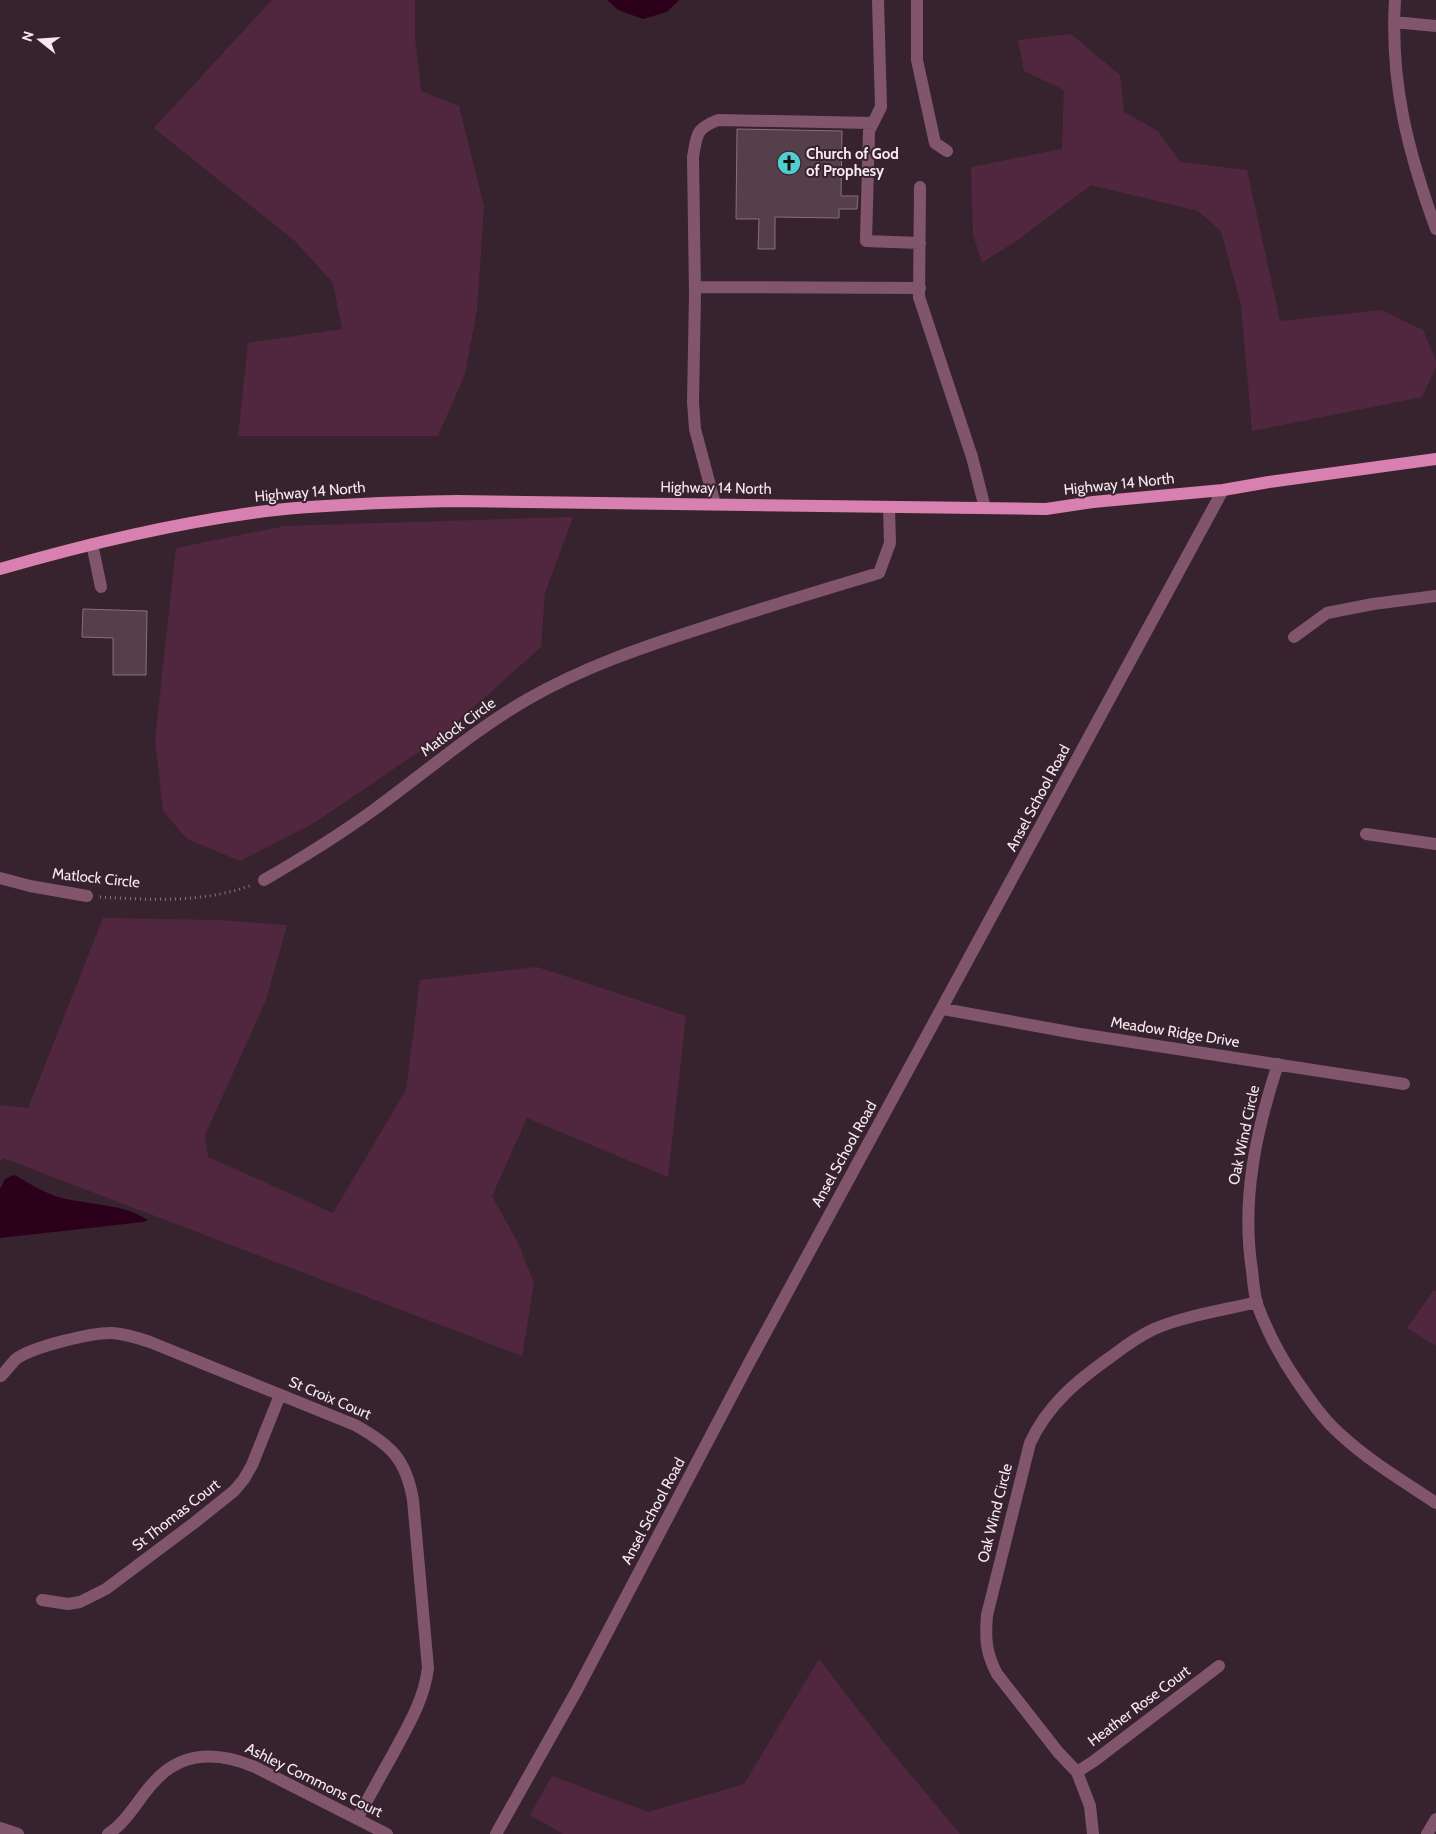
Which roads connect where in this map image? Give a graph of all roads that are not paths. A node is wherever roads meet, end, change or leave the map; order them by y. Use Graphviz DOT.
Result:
graph roads {
  1 [pos="878,0"];
  2 [pos="917,0"];
  3 [pos="1395,0"];
  4 [pos="1394,22"];
  5 [pos="1436,26"];
  6 [pos="873,122"];
  7 [pos="947,151"];
  8 [pos="920,187"];
  9 [pos="1436,229"];
  10 [pos="920,243"];
  11 [pos="695,287"];
  12 [pos="920,288"];
  13 [pos="1436,459"];
  14 [pos="1223,490"];
  15 [pos="715,504"];
  16 [pos="889,506"];
  17 [pos="985,508"];
  18 [pos="92,544"];
  19 [pos="0,569"];
  20 [pos="101,587"];
  21 [pos="1436,596"];
  22 [pos="1294,637"];
  23 [pos="1366,834"];
  24 [pos="1436,844"];
  25 [pos="0,878"];
  26 [pos="264,880"];
  27 [pos="87,896"];
  28 [pos="942,1009"];
  29 [pos="1278,1064"];
  30 [pos="1404,1084"];
  31 [pos="1257,1302"];
  32 [pos="1,1376"];
  33 [pos="280,1395"];
  34 [pos="1436,1503"];
  35 [pos="42,1600"];
  36 [pos="1219,1666"];
  37 [pos="1077,1772"];
  38 [pos="356,1818"];
  39 [pos="1436,1819"];
  40 [pos="0,1828"];
  41 [pos="18,1834"];
  42 [pos="108,1834"];
  43 [pos="387,1834"];
  44 [pos="496,1834"];
  45 [pos="1093,1834"];
  46 [pos="1427,1834"];
  1 -- 6 [label="street"];
  2 -- 7 [label="street"];
  3 -- 4 [label="street"];
  4 -- 5 [label="street"];
  4 -- 9 [label="street"];
  6 -- 10 [label="street"];
  6 -- 11 [label="street"];
  8 -- 10 [label="street"];
  10 -- 12 [label="street"];
  11 -- 12 [label="street"];
  11 -- 15 [label="street"];
  12 -- 17 [label="street"];
  13 -- 14 [label="main road, Highway 14 North"];
  14 -- 17 [label="main road, Highway 14 North"];
  14 -- 28 [label="street, Ansel School Road"];
  15 -- 16 [label="main road, Highway 14 North"];
  15 -- 18 [label="main road, Highway 14 North"];
  16 -- 17 [label="main road, Highway 14 North"];
  16 -- 26 [label="street, Matlock Circle"];
  18 -- 19 [label="main road, Highway 14 North"];
  18 -- 20 [label="street"];
  21 -- 22 [label="street"];
  23 -- 24 [label="street"];
  25 -- 27 [label="street, Matlock Circle"];
  28 -- 29 [label="street, Meadow Ridge Drive"];
  28 -- 44 [label="street, Ansel School Road"];
  29 -- 30 [label="street, Meadow Ridge Drive"];
  29 -- 31 [label="street, Oak Wind Circle"];
  31 -- 34 [label="street, Oak Wind Circle"];
  31 -- 37 [label="street, Oak Wind Circle"];
  32 -- 33 [label="street, St Croix Court"];
  33 -- 35 [label="street, St Thomas Court"];
  33 -- 38 [label="street, St Croix Court"];
  36 -- 37 [label="street, Heather Rose Court"];
  37 -- 45 [label="street, Oak Wind Circle"];
  38 -- 42 [label="street, Ashley Commons Court"];
  38 -- 43 [label="street, Ashley Commons Court"];
  39 -- 46 [label="street"];
  40 -- 41 [label="street"];
}
